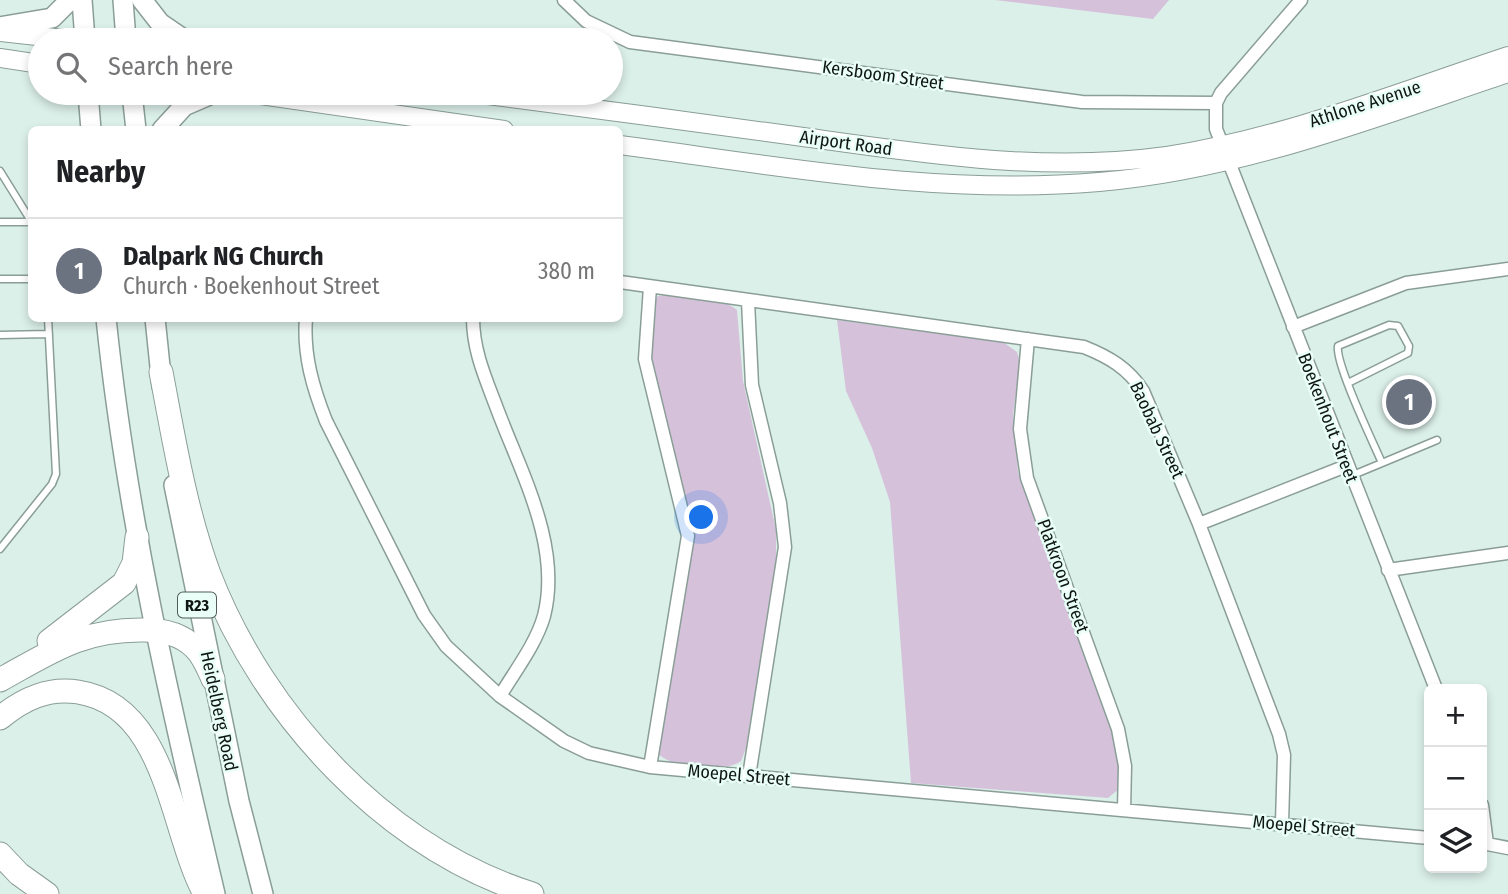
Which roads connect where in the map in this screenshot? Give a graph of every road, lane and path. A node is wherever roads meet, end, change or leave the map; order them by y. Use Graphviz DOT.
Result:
graph roads {
  1 [pos="70,0"];
  2 [pos="82,0"];
  3 [pos="122,0"];
  4 [pos="142,0"];
  5 [pos="564,0"];
  6 [pos="1301,0"];
  7 [pos="84,28"];
  8 [pos="125,28"];
  9 [pos="167,28"];
  10 [pos="597,28"];
  11 [pos="0,29"];
  12 [pos="28,33"];
  13 [pos="623,39"];
  14 [pos="1508,56"];
  15 [pos="0,58"];
  16 [pos="28,62"];
  17 [pos="1508,73"];
  18 [pos="1216,103"];
  19 [pos="89,105"];
  20 [pos="133,105"];
  21 [pos="186,105"];
  22 [pos="330,105"];
  23 [pos="560,105"];
  24 [pos="91,126"];
  25 [pos="136,126"];
  26 [pos="166,126"];
  27 [pos="476,126"];
  28 [pos="623,145"];
  29 [pos="1224,154"];
  30 [pos="0,171"];
  31 [pos="28,217"];
  32 [pos="0,222"];
  33 [pos="28,222"];
  34 [pos="1508,270"];
  35 [pos="0,279"];
  36 [pos="28,279"];
  37 [pos="623,282"];
  38 [pos="650,287"];
  39 [pos="748,301"];
  40 [pos="48,322"];
  41 [pos="107,322"];
  42 [pos="155,322"];
  43 [pos="306,322"];
  44 [pos="473,322"];
  45 [pos="1293,327"];
  46 [pos="49,334"];
  47 [pos="0,335"];
  48 [pos="1028,339"];
  49 [pos="161,372"];
  50 [pos="1348,383"];
  51 [pos="1437,440"];
  52 [pos="1382,463"];
  53 [pos="1348,471"];
  54 [pos="1199,524"];
  55 [pos="137,537"];
  56 [pos="0,549"];
  57 [pos="1508,553"];
  58 [pos="1388,570"];
  59 [pos="154,630"];
  60 [pos="0,674"];
  61 [pos="213,679"];
  62 [pos="0,680"];
  63 [pos="1434,684"];
  64 [pos="500,696"];
  65 [pos="0,718"];
  66 [pos="650,767"];
  67 [pos="749,776"];
  68 [pos="1124,810"];
  69 [pos="1282,823"];
  70 [pos="1424,837"];
  71 [pos="1487,844"];
  72 [pos="1508,848"];
  73 [pos="0,854"];
  74 [pos="208,889"];
  75 [pos="262,891"];
  76 [pos="47,894"];
  77 [pos="532,894"];
  1 -- 11 [label="main road"];
  2 -- 7 [label="main road"];
  3 -- 8 [label="main road"];
  4 -- 9 [label="main road"];
  5 -- 10 [label="street, Kersboom Street"];
  6 -- 18 [label="street"];
  11 -- 12 [label="main road"];
  13 -- 18 [label="street, Kersboom Street"];
  14 -- 29 [label="main road, Athlone Avenue"];
  15 -- 16 [label="main road"];
  17 -- 29 [label="main road, Athlone Avenue"];
  18 -- 29 [label="street, Boekenhout Street"];
  19 -- 24 [label="main road"];
  20 -- 25 [label="main road"];
  21 -- 26 [label="main road"];
  22 -- 27 [label="main road"];
  23 -- 29 [label="main road, Airport Road"];
  28 -- 29 [label="main road, Airport Road"];
  29 -- 45 [label="street, Boekenhout Street"];
  30 -- 31 [label="lane"];
  32 -- 33 [label="lane"];
  34 -- 45 [label="street"];
  35 -- 36 [label="lane"];
  37 -- 38 [label="street, Baobab Street"];
  38 -- 39 [label="street, Baobab Street"];
  38 -- 66 [label="street"];
  39 -- 48 [label="street, Baobab Street"];
  39 -- 67 [label="street"];
  40 -- 46 [label="lane"];
  41 -- 55 [label="main road, R23"];
  42 -- 49 [label="main road, Heidelberg Road / R23"];
  43 -- 64 [label="street, Moepel Street"];
  44 -- 64 [label="street"];
  45 -- 53 [label="street, Boekenhout Street"];
  46 -- 47 [label="lane"];
  46 -- 56 [label="lane"];
  48 -- 54 [label="street, Baobab Street"];
  48 -- 68 [label="street, Platkroon Street"];
  49 -- 61 [label="main road, Heidelberg Road / R23"];
  49 -- 77 [label="highway"];
  50 -- 50 [label="lane"];
  50 -- 52 [label="lane"];
  51 -- 52 [label="lane"];
  52 -- 53 [label="lane"];
  53 -- 54 [label="street"];
  53 -- 58 [label="street, Boekenhout Street"];
  54 -- 69 [label="street, Baobab Street"];
  55 -- 59 [label="main road, R23"];
  55 -- 60 [label="highway"];
  57 -- 58 [label="street"];
  58 -- 63 [label="street, Boekenhout Street"];
  59 -- 61 [label="highway"];
  59 -- 62 [label="highway"];
  59 -- 74 [label="main road, R23"];
  61 -- 75 [label="main road, Heidelberg Road / R23"];
  64 -- 66 [label="street, Moepel Street"];
  65 -- 74 [label="highway"];
  66 -- 67 [label="street, Moepel Street"];
  67 -- 68 [label="street, Moepel Street"];
  68 -- 69 [label="street, Moepel Street"];
  69 -- 70 [label="street, Moepel Street"];
  71 -- 72 [label="street"];
  73 -- 76 [label="highway"];
}
